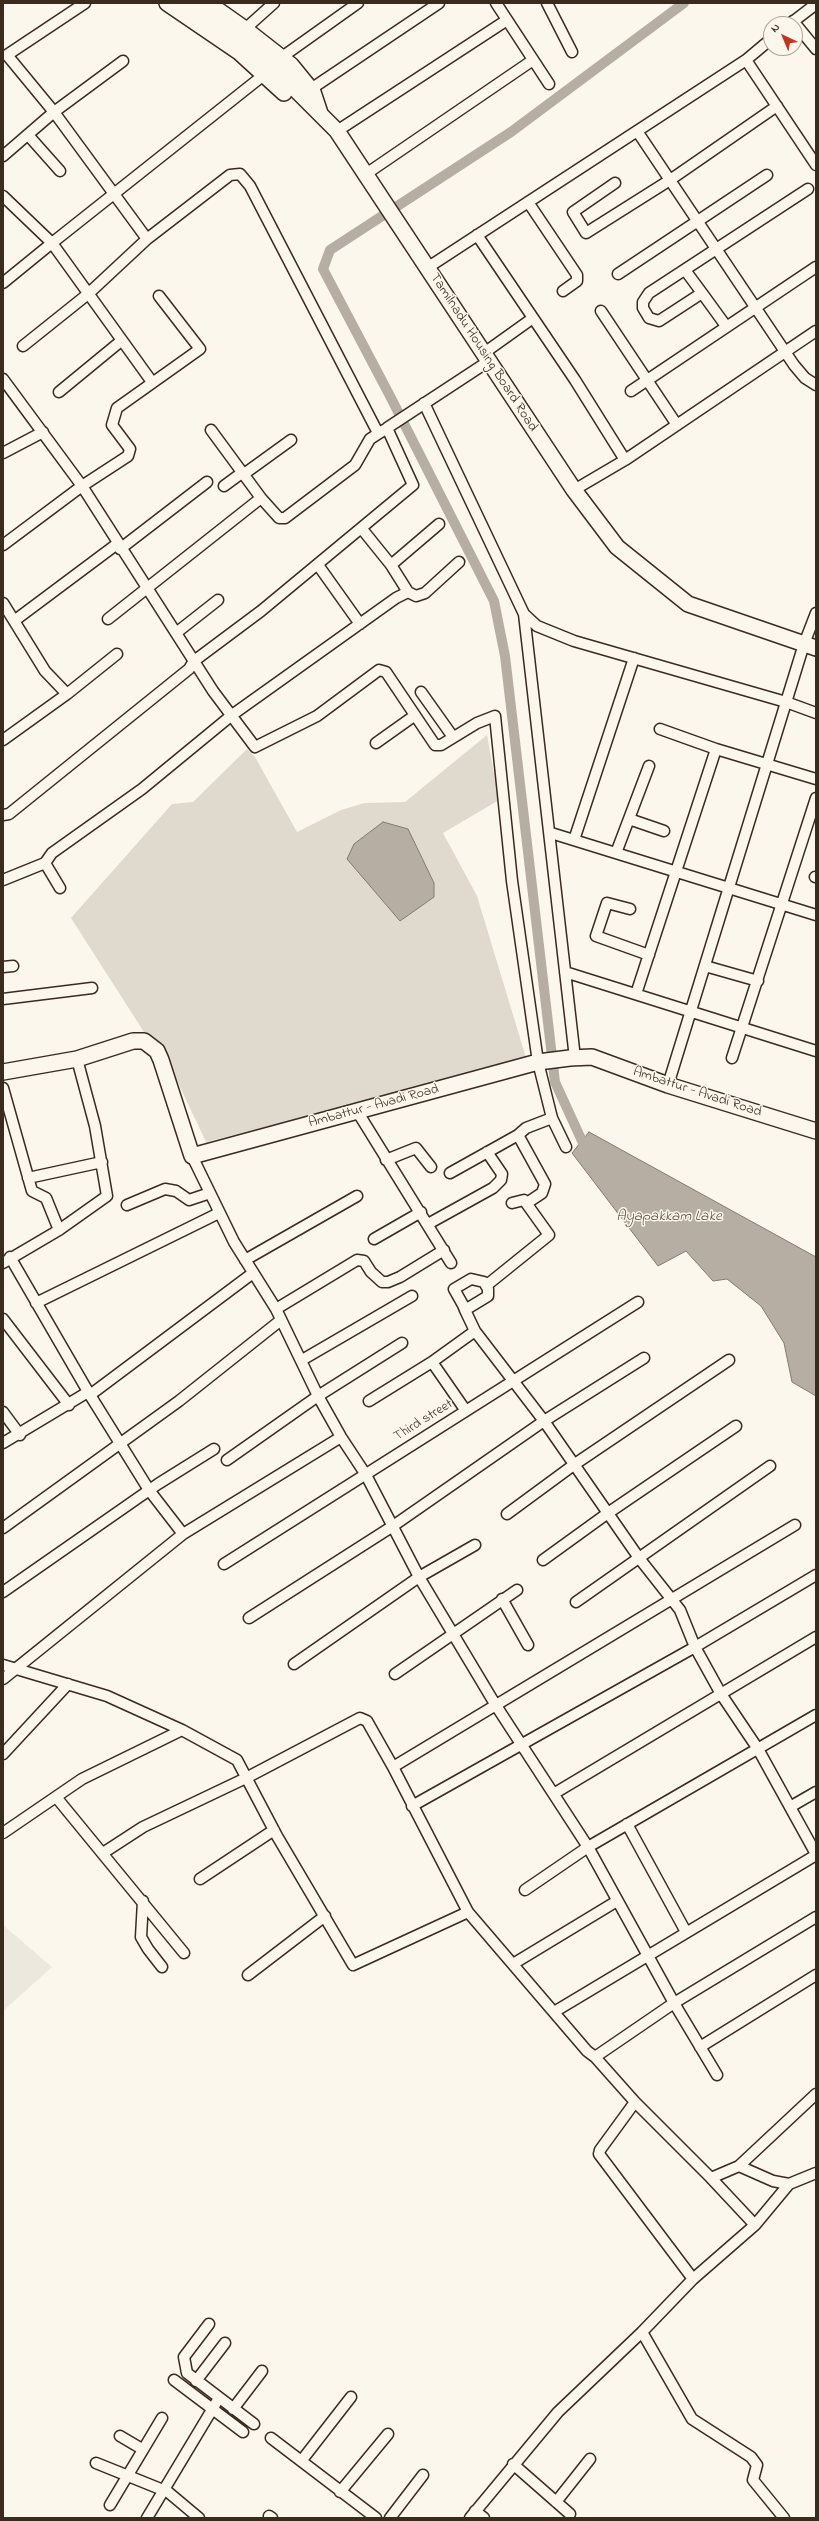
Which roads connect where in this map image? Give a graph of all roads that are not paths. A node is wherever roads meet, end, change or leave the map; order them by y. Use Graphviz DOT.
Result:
graph roads {
  1 [pos="84,3"];
  2 [pos="168,3"];
  3 [pos="188,3"];
  4 [pos="208,3"];
  5 [pos="274,3"];
  6 [pos="358,3"];
  7 [pos="439,3"];
  8 [pos="496,3"];
  9 [pos="547,3"];
  10 [pos="816,4"];
  11 [pos="801,16"];
  12 [pos="507,20"];
  13 [pos="246,29"];
  14 [pos="803,35"];
  15 [pos="763,46"];
  16 [pos="816,49"];
  17 [pos="572,52"];
  18 [pos="282,57"];
  19 [pos="533,60"];
  20 [pos="746,60"];
  21 [pos="123,61"];
  22 [pos="265,74"];
  23 [pos="549,84"];
  24 [pos="306,92"];
  25 [pos="776,106"];
  26 [pos="54,112"];
  27 [pos="320,114"];
  28 [pos="337,130"];
  29 [pos="637,131"];
  30 [pos="28,135"];
  31 [pos="3,156"];
  32 [pos="816,165"];
  33 [pos="60,170"];
  34 [pos="366,174"];
  35 [pos="767,175"];
  36 [pos="670,180"];
  37 [pos="616,184"];
  38 [pos="808,189"];
  39 [pos="114,194"];
  40 [pos="3,196"];
  41 [pos="528,202"];
  42 [pos="698,222"];
  43 [pos="477,236"];
  44 [pos="147,239"];
  45 [pos="52,243"];
  46 [pos="717,248"];
  47 [pos="816,267"];
  48 [pos="427,268"];
  49 [pos="685,270"];
  50 [pos="618,274"];
  51 [pos="3,283"];
  52 [pos="563,291"];
  53 [pos="702,293"];
  54 [pos="88,294"];
  55 [pos="160,296"];
  56 [pos="756,307"];
  57 [pos="601,311"];
  58 [pos="534,318"];
  59 [pos="726,326"];
  60 [pos="816,331"];
  61 [pos="121,341"];
  62 [pos="23,346"];
  63 [pos="786,351"];
  64 [pos="486,357"];
  65 [pos="3,379"];
  66 [pos="646,380"];
  67 [pos="152,382"];
  68 [pos="816,385"];
  69 [pos="59,392"];
  70 [pos="630,392"];
  71 [pos="424,403"];
  72 [pos="677,424"];
  73 [pos="386,428"];
  74 [pos="211,430"];
  75 [pos="43,432"];
  76 [pos="291,440"];
  77 [pos="3,453"];
  78 [pos="625,460"];
  79 [pos="243,473"];
  80 [pos="207,482"];
  81 [pos="82,486"];
  82 [pos="224,486"];
  83 [pos="574,490"];
  84 [pos="261,498"];
  85 [pos="439,524"];
  86 [pos="362,529"];
  87 [pos="3,545"];
  88 [pos="119,547"];
  89 [pos="459,562"];
  90 [pos="391,565"];
  91 [pos="318,566"];
  92 [pos="148,587"];
  93 [pos="408,592"];
  94 [pos="218,600"];
  95 [pos="3,603"];
  96 [pos="816,613"];
  97 [pos="524,614"];
  98 [pos="108,619"];
  99 [pos="14,621"];
  100 [pos="360,624"];
  101 [pos="176,632"];
  102 [pos="810,646"];
  103 [pos="117,654"];
  104 [pos="634,658"];
  105 [pos="194,661"];
  106 [pos="421,692"];
  107 [pos="67,694"];
  108 [pos="786,702"];
  109 [pos="816,713"];
  110 [pos="232,715"];
  111 [pos="414,716"];
  112 [pos="660,729"];
  113 [pos="454,737"];
  114 [pos="3,740"];
  115 [pos="376,743"];
  116 [pos="716,749"];
  117 [pos="768,763"];
  118 [pos="649,766"];
  119 [pos="816,779"];
  120 [pos="816,798"];
  121 [pos="3,815"];
  122 [pos="629,818"];
  123 [pos="664,831"];
  124 [pos="551,833"];
  125 [pos="574,840"];
  126 [pos="616,853"];
  127 [pos="45,863"];
  128 [pos="676,871"];
  129 [pos="3,880"];
  130 [pos="729,887"];
  131 [pos="60,888"];
  132 [pos="783,905"];
  133 [pos="630,909"];
  134 [pos="816,915"];
  135 [pos="649,955"];
  136 [pos="705,966"];
  137 [pos="565,972"];
  138 [pos="758,981"];
  139 [pos="92,988"];
  140 [pos="636,994"];
  141 [pos="3,999"];
  142 [pos="691,1011"];
  143 [pos="742,1028"];
  144 [pos="816,1051"];
  145 [pos="568,1058"];
  146 [pos="732,1058"];
  147 [pos="77,1059"];
  148 [pos="541,1062"];
  149 [pos="3,1072"];
  150 [pos="668,1085"];
  151 [pos="3,1088"];
  152 [pos="357,1111"];
  153 [pos="552,1118"];
  154 [pos="816,1131"];
  155 [pos="518,1135"];
  156 [pos="566,1147"];
  157 [pos="487,1152"];
  158 [pos="192,1156"];
  159 [pos="386,1160"];
  160 [pos="102,1162"];
  161 [pos="432,1167"];
  162 [pos="450,1173"];
  163 [pos="28,1178"];
  164 [pos="210,1194"];
  165 [pos="357,1196"];
  166 [pos="512,1203"];
  167 [pos="527,1203"];
  168 [pos="127,1205"];
  169 [pos="421,1212"];
  170 [pos="219,1213"];
  171 [pos="428,1224"];
  172 [pos="59,1230"];
  173 [pos="374,1239"];
  174 [pos="444,1250"];
  175 [pos="6,1260"];
  176 [pos="245,1260"];
  177 [pos="451,1263"];
  178 [pos="253,1273"];
  179 [pos="487,1285"];
  180 [pos="412,1296"];
  181 [pos="638,1302"];
  182 [pos="36,1303"];
  183 [pos="276,1309"];
  184 [pos="464,1310"];
  185 [pos="3,1319"];
  186 [pos="282,1320"];
  187 [pos="476,1331"];
  188 [pos="402,1343"];
  189 [pos="644,1358"];
  190 [pos="302,1360"];
  191 [pos="729,1360"];
  192 [pos="432,1362"];
  193 [pos="512,1381"];
  194 [pos="89,1394"];
  195 [pos="318,1396"];
  196 [pos="368,1401"];
  197 [pos="69,1405"];
  198 [pos="466,1411"];
  199 [pos="3,1412"];
  200 [pos="544,1421"];
  201 [pos="736,1426"];
  202 [pos="20,1435"];
  203 [pos="341,1437"];
  204 [pos="119,1443"];
  205 [pos="3,1444"];
  206 [pos="214,1449"];
  207 [pos="227,1460"];
  208 [pos="575,1464"];
  209 [pos="770,1466"];
  210 [pos="366,1475"];
  211 [pos="149,1490"];
  212 [pos="608,1513"];
  213 [pos="507,1514"];
  214 [pos="795,1525"];
  215 [pos="393,1526"];
  216 [pos="3,1528"];
  217 [pos="183,1534"];
  218 [pos="475,1545"];
  219 [pos="639,1558"];
  220 [pos="543,1560"];
  221 [pos="224,1564"];
  222 [pos="816,1574"];
  223 [pos="419,1577"];
  224 [pos="517,1590"];
  225 [pos="3,1592"];
  226 [pos="502,1599"];
  227 [pos="671,1599"];
  228 [pos="576,1602"];
  229 [pos="249,1618"];
  230 [pos="452,1633"];
  231 [pos="816,1637"];
  232 [pos="528,1645"];
  233 [pos="695,1647"];
  234 [pos="294,1664"];
  235 [pos="3,1665"];
  236 [pos="15,1668"];
  237 [pos="395,1674"];
  238 [pos="3,1679"];
  239 [pos="68,1684"];
  240 [pos="721,1694"];
  241 [pos="495,1704"];
  242 [pos="816,1716"];
  243 [pos="182,1730"];
  244 [pos="521,1745"];
  245 [pos="758,1749"];
  246 [pos="3,1754"];
  247 [pos="393,1767"];
  248 [pos="246,1778"];
  249 [pos="816,1792"];
  250 [pos="555,1793"];
  251 [pos="56,1797"];
  252 [pos="412,1806"];
  253 [pos="790,1807"];
  254 [pos="627,1824"];
  255 [pos="274,1830"];
  256 [pos="3,1833"];
  257 [pos="588,1847"];
  258 [pos="103,1853"];
  259 [pos="816,1854"];
  260 [pos="200,1879"];
  261 [pos="525,1890"];
  262 [pos="142,1901"];
  263 [pos="617,1901"];
  264 [pos="468,1912"];
  265 [pos="325,1916"];
  266 [pos="816,1917"];
  267 [pos="686,1932"];
  268 [pos="184,1953"];
  269 [pos="647,1955"];
  270 [pos="513,1964"];
  271 [pos="162,1967"];
  272 [pos="248,1975"];
  273 [pos="816,1975"];
  274 [pos="674,2004"];
  275 [pos="554,2012"];
  276 [pos="700,2047"];
  277 [pos="595,2057"];
  278 [pos="717,2075"];
  279 [pos="816,2094"];
  280 [pos="635,2102"];
  281 [pos="739,2166"];
  282 [pos="816,2173"];
  283 [pos="711,2178"];
  284 [pos="789,2184"];
  285 [pos="755,2225"];
  286 [pos="693,2279"];
  287 [pos="208,2324"];
  288 [pos="642,2332"];
  289 [pos="225,2343"];
  290 [pos="262,2371"];
  291 [pos="174,2380"];
  292 [pos="196,2381"];
  293 [pos="351,2397"];
  294 [pos="219,2398"];
  295 [pos="211,2409"];
  296 [pos="234,2409"];
  297 [pos="162,2418"];
  298 [pos="254,2424"];
  299 [pos="243,2432"];
  300 [pos="388,2434"];
  301 [pos="120,2436"];
  302 [pos="271,2438"];
  303 [pos="142,2449"];
  304 [pos="590,2459"];
  305 [pos="302,2460"];
  306 [pos="96,2463"];
  307 [pos="513,2464"];
  308 [pos="128,2475"];
  309 [pos="423,2475"];
  310 [pos="162,2489"];
  311 [pos="340,2492"];
  312 [pos="556,2502"];
  313 [pos="110,2505"];
  314 [pos="473,2514"];
  315 [pos="570,2514"];
  316 [pos="372,2516"];
  317 [pos="147,2518"];
  318 [pos="199,2518"];
  319 [pos="390,2518"];
  320 [pos="484,2518"];
  321 [pos="784,2518"];
  1 -- 26 [label="street"];
  2 -- 22 [label="street"];
  3 -- 24 [label="street"];
  4 -- 13 [label="street"];
  5 -- 13 [label="street"];
  6 -- 18 [label="street"];
  7 -- 24 [label="street"];
  8 -- 12 [label="street"];
  9 -- 17 [label="street"];
  10 -- 11 [label="street"];
  12 -- 19 [label="street"];
  12 -- 28 [label="street"];
  13 -- 18 [label="street"];
  14 -- 16 [label="street"];
  15 -- 20 [label="street"];
  18 -- 24 [label="street"];
  19 -- 23 [label="street"];
  19 -- 34 [label="street"];
  20 -- 25 [label="street"];
  20 -- 29 [label="street"];
  21 -- 26 [label="street"];
  22 -- 27 [label="street"];
  22 -- 39 [label="street"];
  24 -- 27 [label="street"];
  25 -- 32 [label="street"];
  25 -- 36 [label="street"];
  26 -- 30 [label="street"];
  26 -- 39 [label="street"];
  27 -- 28 [label="street, Tamilnadu Housing Board Road"];
  28 -- 34 [label="street, Tamilnadu Housing Board Road"];
  29 -- 36 [label="street"];
  29 -- 41 [label="street"];
  30 -- 31 [label="street"];
  30 -- 33 [label="street"];
  34 -- 48 [label="street, Tamilnadu Housing Board Road"];
  35 -- 42 [label="street"];
  36 -- 37 [label="street"];
  36 -- 42 [label="street"];
  38 -- 46 [label="street"];
  39 -- 44 [label="street"];
  39 -- 45 [label="street"];
  40 -- 45 [label="street"];
  41 -- 43 [label="street"];
  41 -- 52 [label="street"];
  42 -- 46 [label="street"];
  42 -- 50 [label="street"];
  43 -- 48 [label="street"];
  43 -- 58 [label="street"];
  44 -- 54 [label="street"];
  44 -- 73 [label="street"];
  45 -- 51 [label="street"];
  45 -- 54 [label="street"];
  46 -- 49 [label="street"];
  46 -- 56 [label="street"];
  47 -- 56 [label="street"];
  48 -- 64 [label="street, Tamilnadu Housing Board Road"];
  49 -- 53 [label="street"];
  49 -- 53 [label="street"];
  53 -- 59 [label="street"];
  54 -- 61 [label="street"];
  54 -- 62 [label="street"];
  55 -- 67 [label="street"];
  56 -- 59 [label="street"];
  56 -- 63 [label="street"];
  57 -- 66 [label="street"];
  58 -- 64 [label="street"];
  58 -- 78 [label="street"];
  59 -- 66 [label="street"];
  60 -- 63 [label="street"];
  61 -- 67 [label="street"];
  61 -- 69 [label="street"];
  63 -- 68 [label="street"];
  63 -- 72 [label="street"];
  64 -- 71 [label="street"];
  64 -- 83 [label="street, Tamilnadu Housing Board Road"];
  65 -- 75 [label="street"];
  66 -- 70 [label="street"];
  66 -- 72 [label="street"];
  67 -- 81 [label="street"];
  71 -- 73 [label="street"];
  71 -- 97 [label="street"];
  72 -- 78 [label="street"];
  73 -- 84 [label="street"];
  73 -- 86 [label="street"];
  74 -- 79 [label="street"];
  75 -- 77 [label="street"];
  75 -- 81 [label="street"];
  76 -- 79 [label="street"];
  78 -- 83 [label="street"];
  79 -- 82 [label="street"];
  79 -- 84 [label="street"];
  80 -- 88 [label="street"];
  81 -- 87 [label="street"];
  81 -- 88 [label="street"];
  83 -- 102 [label="street, Tamilnadu Housing Board Road"];
  84 -- 92 [label="street"];
  85 -- 90 [label="street"];
  86 -- 90 [label="street"];
  86 -- 91 [label="street"];
  88 -- 92 [label="street"];
  88 -- 99 [label="street"];
  89 -- 93 [label="street"];
  90 -- 93 [label="street"];
  91 -- 100 [label="street"];
  91 -- 105 [label="street"];
  92 -- 98 [label="street"];
  92 -- 101 [label="street"];
  93 -- 100 [label="street"];
  94 -- 101 [label="street"];
  95 -- 99 [label="street"];
  96 -- 102 [label="street"];
  97 -- 104 [label="street"];
  97 -- 124 [label="street"];
  99 -- 107 [label="street"];
  100 -- 110 [label="street"];
  101 -- 105 [label="street"];
  102 -- 108 [label="street"];
  103 -- 107 [label="street"];
  104 -- 108 [label="street"];
  104 -- 125 [label="street"];
  105 -- 110 [label="street"];
  105 -- 121 [label="street"];
  106 -- 113 [label="street"];
  107 -- 114 [label="street"];
  108 -- 109 [label="street"];
  108 -- 117 [label="street"];
  110 -- 111 [label="street"];
  110 -- 127 [label="street"];
  111 -- 113 [label="street"];
  111 -- 115 [label="street"];
  112 -- 116 [label="street"];
  113 -- 148 [label="street"];
  116 -- 117 [label="street"];
  116 -- 128 [label="street"];
  117 -- 119 [label="street"];
  117 -- 130 [label="street"];
  118 -- 122 [label="street"];
  120 -- 132 [label="street"];
  122 -- 123 [label="street"];
  122 -- 126 [label="street"];
  124 -- 125 [label="street"];
  124 -- 137 [label="street"];
  125 -- 126 [label="street"];
  126 -- 128 [label="street"];
  127 -- 129 [label="street"];
  127 -- 131 [label="street"];
  128 -- 130 [label="street"];
  128 -- 135 [label="street"];
  130 -- 132 [label="street"];
  130 -- 136 [label="street"];
  132 -- 134 [label="street"];
  132 -- 138 [label="street"];
  133 -- 135 [label="street"];
  135 -- 140 [label="street"];
  136 -- 138 [label="street"];
  136 -- 142 [label="street"];
  137 -- 140 [label="street"];
  137 -- 145 [label="street"];
  138 -- 143 [label="street"];
  139 -- 141 [label="street"];
  140 -- 142 [label="street"];
  142 -- 143 [label="street"];
  142 -- 150 [label="street"];
  143 -- 144 [label="street"];
  143 -- 146 [label="street"];
  145 -- 148 [label="street, Ambattur - Avadi Road"];
  145 -- 150 [label="street, Ambattur - Avadi Road"];
  147 -- 149 [label="street"];
  147 -- 158 [label="street"];
  147 -- 160 [label="street"];
  148 -- 152 [label="street, Ambattur - Avadi Road"];
  148 -- 153 [label="street"];
  150 -- 154 [label="street, Ambattur - Avadi Road"];
  151 -- 163 [label="street"];
  152 -- 158 [label="street, Ambattur - Avadi Road"];
  152 -- 159 [label="street"];
  153 -- 155 [label="street"];
  153 -- 156 [label="street"];
  155 -- 157 [label="street"];
  155 -- 167 [label="street"];
  157 -- 162 [label="street"];
  157 -- 171 [label="street"];
  158 -- 164 [label="street"];
  159 -- 161 [label="street"];
  159 -- 169 [label="street"];
  160 -- 163 [label="street"];
  160 -- 172 [label="street"];
  163 -- 172 [label="street"];
  164 -- 168 [label="street"];
  164 -- 170 [label="street"];
  165 -- 176 [label="street"];
  166 -- 167 [label="street"];
  167 -- 179 [label="street"];
  169 -- 171 [label="street"];
  169 -- 173 [label="street"];
  170 -- 176 [label="street"];
  170 -- 182 [label="street"];
  171 -- 174 [label="street"];
  172 -- 175 [label="street"];
  174 -- 177 [label="street"];
  174 -- 183 [label="street"];
  175 -- 182 [label="street"];
  176 -- 178 [label="street"];
  178 -- 183 [label="street"];
  178 -- 194 [label="street"];
  179 -- 184 [label="street"];
  179 -- 184 [label="street"];
  180 -- 190 [label="street"];
  181 -- 193 [label="street, Third street"];
  182 -- 194 [label="street"];
  183 -- 186 [label="street"];
  184 -- 187 [label="street"];
  185 -- 197 [label="street"];
  186 -- 190 [label="street"];
  186 -- 204 [label="street"];
  187 -- 192 [label="street"];
  187 -- 193 [label="street"];
  188 -- 195 [label="street"];
  189 -- 200 [label="street"];
  190 -- 195 [label="street"];
  191 -- 208 [label="street"];
  192 -- 196 [label="street"];
  192 -- 198 [label="street"];
  193 -- 198 [label="street, Third street"];
  193 -- 200 [label="street"];
  194 -- 197 [label="street"];
  194 -- 204 [label="street"];
  195 -- 203 [label="street"];
  195 -- 207 [label="street"];
  197 -- 202 [label="street"];
  198 -- 210 [label="street, Third street"];
  199 -- 202 [label="street"];
  200 -- 208 [label="street"];
  200 -- 215 [label="street"];
  201 -- 212 [label="street"];
  202 -- 205 [label="street"];
  203 -- 210 [label="street"];
  203 -- 217 [label="street"];
  204 -- 211 [label="street"];
  204 -- 216 [label="street"];
  206 -- 211 [label="street"];
  208 -- 212 [label="street"];
  208 -- 213 [label="street"];
  209 -- 219 [label="street"];
  210 -- 215 [label="street"];
  210 -- 221 [label="street, Third street"];
  211 -- 217 [label="street"];
  211 -- 225 [label="street"];
  212 -- 219 [label="street"];
  212 -- 220 [label="street"];
  214 -- 227 [label="street"];
  215 -- 223 [label="street"];
  215 -- 229 [label="street"];
  217 -- 236 [label="street"];
  218 -- 223 [label="street"];
  219 -- 227 [label="street"];
  219 -- 228 [label="street"];
  222 -- 233 [label="street"];
  223 -- 230 [label="street"];
  223 -- 234 [label="street"];
  224 -- 226 [label="street"];
  226 -- 230 [label="street"];
  226 -- 232 [label="street"];
  227 -- 233 [label="street"];
  227 -- 241 [label="street"];
  230 -- 237 [label="street"];
  230 -- 241 [label="street"];
  231 -- 240 [label="street"];
  233 -- 240 [label="street"];
  233 -- 244 [label="street"];
  235 -- 236 [label="street"];
  236 -- 238 [label="street"];
  236 -- 239 [label="street"];
  239 -- 243 [label="street"];
  239 -- 246 [label="street"];
  240 -- 245 [label="street"];
  240 -- 250 [label="street"];
  241 -- 244 [label="street"];
  241 -- 247 [label="street"];
  242 -- 245 [label="street"];
  243 -- 248 [label="street"];
  243 -- 251 [label="street"];
  244 -- 250 [label="street"];
  244 -- 252 [label="street"];
  245 -- 253 [label="street"];
  245 -- 254 [label="street"];
  247 -- 248 [label="street"];
  247 -- 252 [label="street"];
  248 -- 255 [label="street"];
  248 -- 258 [label="street"];
  249 -- 253 [label="street"];
  250 -- 257 [label="street"];
  251 -- 256 [label="street"];
  251 -- 258 [label="street"];
  252 -- 264 [label="street"];
  253 -- 259 [label="street"];
  254 -- 257 [label="street"];
  254 -- 267 [label="street"];
  255 -- 260 [label="street"];
  255 -- 265 [label="street"];
  257 -- 261 [label="street"];
  257 -- 263 [label="street"];
  258 -- 262 [label="street"];
  259 -- 267 [label="street"];
  262 -- 268 [label="street"];
  262 -- 271 [label="street"];
  263 -- 269 [label="street"];
  263 -- 270 [label="street"];
  264 -- 265 [label="street"];
  264 -- 270 [label="street"];
  265 -- 272 [label="street"];
  266 -- 274 [label="street"];
  267 -- 269 [label="street"];
  269 -- 274 [label="street"];
  269 -- 275 [label="street"];
  270 -- 275 [label="street"];
  273 -- 276 [label="street"];
  274 -- 276 [label="street"];
  274 -- 277 [label="street"];
  275 -- 277 [label="street"];
  276 -- 278 [label="street"];
  277 -- 280 [label="street"];
  279 -- 281 [label="street"];
  280 -- 283 [label="street"];
  280 -- 286 [label="street"];
  281 -- 283 [label="street"];
  281 -- 284 [label="street"];
  282 -- 284 [label="street"];
  283 -- 285 [label="street"];
  284 -- 285 [label="street"];
  285 -- 286 [label="street"];
  286 -- 288 [label="street"];
  287 -- 292 [label="street"];
  288 -- 307 [label="street"];
  288 -- 321 [label="street"];
  289 -- 292 [label="street"];
  290 -- 296 [label="street"];
  291 -- 295 [label="street"];
  292 -- 294 [label="street"];
  293 -- 305 [label="street"];
  294 -- 295 [label="street"];
  294 -- 296 [label="street"];
  295 -- 299 [label="street"];
  295 -- 310 [label="street"];
  296 -- 298 [label="street"];
  297 -- 303 [label="street"];
  300 -- 311 [label="street"];
  301 -- 303 [label="street"];
  302 -- 305 [label="street"];
  303 -- 308 [label="street"];
  304 -- 312 [label="street"];
  305 -- 311 [label="street"];
  306 -- 308 [label="street"];
  307 -- 312 [label="street"];
  307 -- 314 [label="street"];
  308 -- 310 [label="street"];
  308 -- 313 [label="street"];
  309 -- 319 [label="street"];
  310 -- 317 [label="street"];
  310 -- 318 [label="street"];
  311 -- 316 [label="street"];
  312 -- 315 [label="street"];
  314 -- 320 [label="street"];
}
